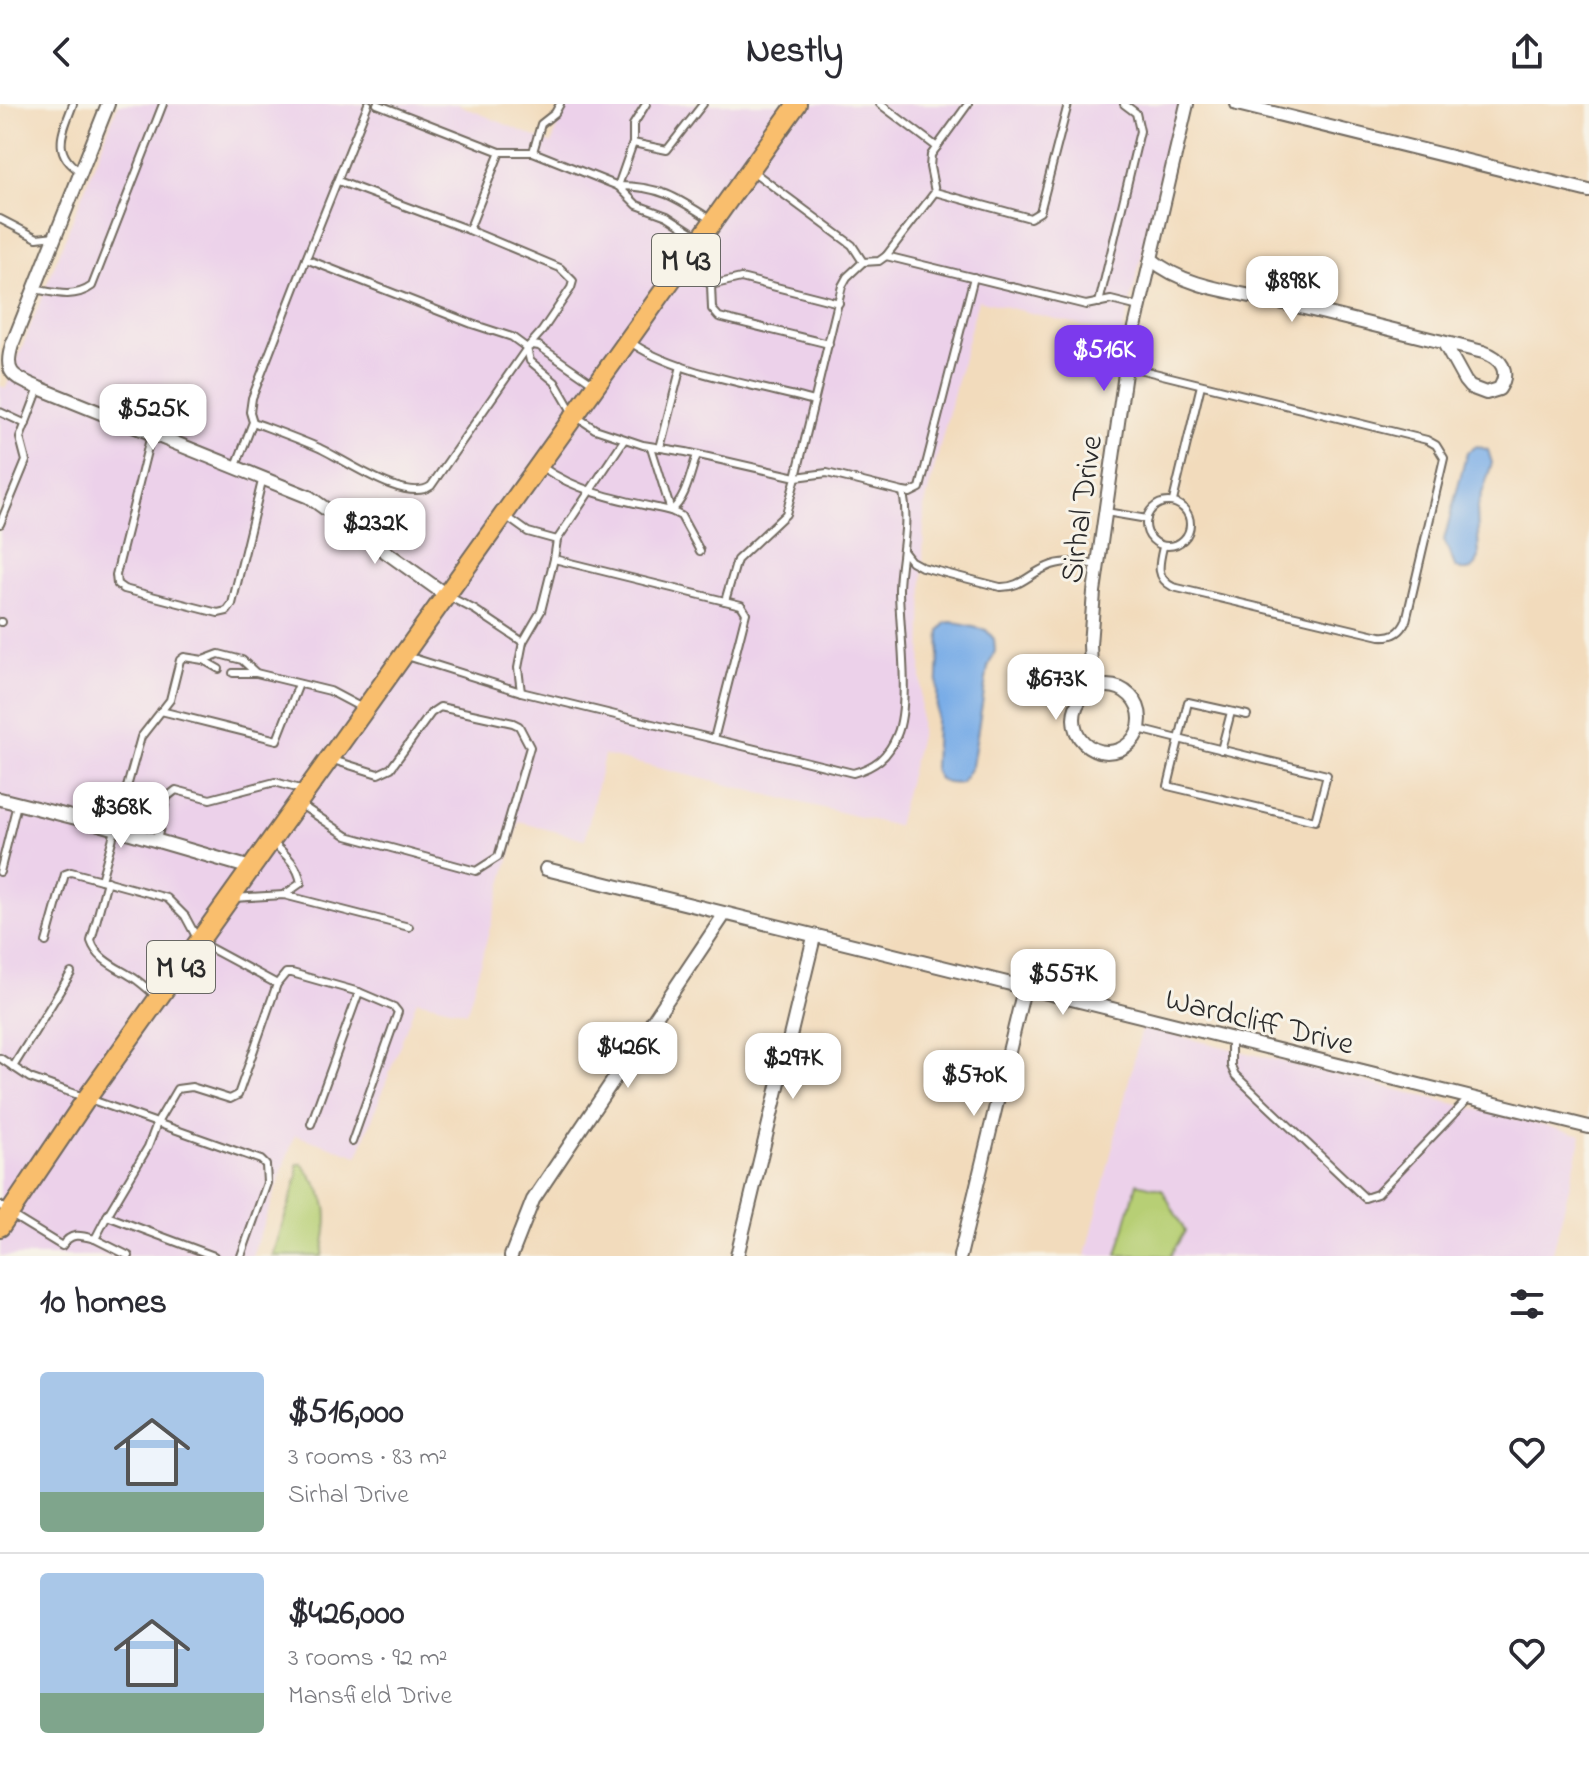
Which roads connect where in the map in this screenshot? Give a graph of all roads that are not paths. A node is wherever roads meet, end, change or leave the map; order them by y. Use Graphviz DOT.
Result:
graph roads {
  1 [pos="73,104"];
  2 [pos="108,104"];
  3 [pos="163,104"];
  4 [pos="368,104"];
  5 [pos="377,104"];
  6 [pos="560,104"];
  7 [pos="646,104"];
  8 [pos="703,104"];
  9 [pos="797,104"];
  10 [pos="880,104"];
  11 [pos="968,104"];
  12 [pos="1068,104"];
  13 [pos="1124,104"];
  14 [pos="1187,104"];
  15 [pos="1237,104"];
  16 [pos="633,143"];
  17 [pos="937,147"];
  18 [pos="500,152"];
  19 [pos="533,152"];
  20 [pos="750,170"];
  21 [pos="81,172"];
  22 [pos="338,181"];
  23 [pos="618,186"];
  24 [pos="1589,191"];
  25 [pos="935,192"];
  26 [pos="0,219"];
  27 [pos="714,221"];
  28 [pos="469,230"];
  29 [pos="55,236"];
  30 [pos="701,238"];
  31 [pos="886,256"];
  32 [pos="306,259"];
  33 [pos="1151,259"];
  34 [pos="863,262"];
  35 [pos="682,265"];
  36 [pos="974,277"];
  37 [pos="711,285"];
  38 [pos="34,289"];
  39 [pos="839,303"];
  40 [pos="1099,303"];
  41 [pos="1139,307"];
  42 [pos="628,341"];
  43 [pos="1444,343"];
  44 [pos="829,344"];
  45 [pos="527,348"];
  46 [pos="681,366"];
  47 [pos="1126,366"];
  48 [pos="4,370"];
  49 [pos="596,385"];
  50 [pos="1201,385"];
  51 [pos="39,388"];
  52 [pos="814,401"];
  53 [pos="0,412"];
  54 [pos="574,415"];
  55 [pos="253,422"];
  56 [pos="26,424"];
  57 [pos="152,432"];
  58 [pos="624,440"];
  59 [pos="651,447"];
  60 [pos="660,448"];
  61 [pos="697,455"];
  62 [pos="539,464"];
  63 [pos="236,466"];
  64 [pos="263,477"];
  65 [pos="796,477"];
  66 [pos="589,492"];
  67 [pos="903,492"];
  68 [pos="1173,501"];
  69 [pos="671,511"];
  70 [pos="1106,512"];
  71 [pos="503,514"];
  72 [pos="1147,519"];
  73 [pos="0,524"];
  74 [pos="557,540"];
  75 [pos="1163,547"];
  76 [pos="700,551"];
  77 [pos="904,552"];
  78 [pos="554,559"];
  79 [pos="1099,565"];
  80 [pos="446,595"];
  81 [pos="725,601"];
  82 [pos="523,642"];
  83 [pos="403,655"];
  84 [pos="203,660"];
  85 [pos="219,669"];
  86 [pos="233,673"];
  87 [pos="256,673"];
  88 [pos="299,684"];
  89 [pos="1092,689"];
  90 [pos="521,692"];
  91 [pos="365,710"];
  92 [pos="161,711"];
  93 [pos="1231,712"];
  94 [pos="1247,715"];
  95 [pos="1139,729"];
  96 [pos="714,739"];
  97 [pos="1179,739"];
  98 [pos="1221,750"];
  99 [pos="330,759"];
  100 [pos="302,797"];
  101 [pos="0,799"];
  102 [pos="17,804"];
  103 [pos="116,829"];
  104 [pos="157,840"];
  105 [pos="271,840"];
  106 [pos="251,868"];
  107 [pos="546,869"];
  108 [pos="0,872"];
  109 [pos="104,880"];
  110 [pos="284,895"];
  111 [pos="229,899"];
  112 [pos="724,915"];
  113 [pos="409,927"];
  114 [pos="814,937"];
  115 [pos="46,942"];
  116 [pos="199,942"];
  117 [pos="71,973"];
  118 [pos="277,984"];
  119 [pos="1024,989"];
  120 [pos="359,992"];
  121 [pos="159,998"];
  122 [pos="1231,1039"];
  123 [pos="0,1058"];
  124 [pos="13,1067"];
  125 [pos="87,1098"];
  126 [pos="1469,1098"];
  127 [pos="157,1123"];
  128 [pos="311,1124"];
  129 [pos="1589,1127"];
  130 [pos="352,1142"];
  131 [pos="3,1215"];
  132 [pos="107,1216"];
  133 [pos="95,1239"];
  134 [pos="62,1246"];
  135 [pos="59,1256"];
  136 [pos="129,1256"];
  137 [pos="214,1256"];
  138 [pos="241,1256"];
  139 [pos="511,1256"];
  140 [pos="737,1256"];
  141 [pos="960,1256"];
  1 -- 21 [label="lane"];
  2 -- 21 [label="street"];
  3 -- 38 [label="lane"];
  4 -- 22 [label="lane"];
  5 -- 18 [label="lane"];
  6 -- 19 [label="lane"];
  7 -- 16 [label="lane"];
  8 -- 16 [label="lane"];
  9 -- 20 [label="main road, M 43"];
  10 -- 17 [label="lane"];
  11 -- 17 [label="lane"];
  12 -- 25 [label="lane"];
  13 -- 40 [label="lane"];
  14 -- 33 [label="street, Sirhal Drive"];
  15 -- 24 [label="street"];
  16 -- 23 [label="lane"];
  17 -- 25 [label="lane"];
  18 -- 19 [label="lane"];
  18 -- 28 [label="lane"];
  19 -- 23 [label="lane"];
  20 -- 27 [label="main road, M 43"];
  20 -- 34 [label="lane"];
  21 -- 29 [label="street"];
  22 -- 28 [label="lane"];
  22 -- 32 [label="lane"];
  23 -- 27 [label="lane"];
  23 -- 30 [label="lane"];
  25 -- 31 [label="lane"];
  26 -- 29 [label="lane"];
  27 -- 30 [label="main road, M 43"];
  28 -- 45 [label="lane"];
  29 -- 38 [label="street"];
  30 -- 35 [label="main road, M 43"];
  31 -- 34 [label="lane"];
  31 -- 36 [label="lane"];
  32 -- 45 [label="lane"];
  32 -- 55 [label="lane"];
  33 -- 41 [label="street, Sirhal Drive"];
  33 -- 43 [label="street"];
  34 -- 39 [label="lane"];
  35 -- 37 [label="lane"];
  35 -- 42 [label="main road, M 43"];
  36 -- 40 [label="lane"];
  36 -- 67 [label="lane"];
  37 -- 39 [label="lane"];
  37 -- 44 [label="lane"];
  38 -- 48 [label="street"];
  39 -- 44 [label="lane"];
  40 -- 41 [label="lane"];
  41 -- 47 [label="street, Sirhal Drive"];
  42 -- 46 [label="lane"];
  42 -- 49 [label="main road, M 43"];
  43 -- 43 [label="street"];
  44 -- 52 [label="lane"];
  45 -- 49 [label="lane"];
  45 -- 54 [label="lane"];
  45 -- 55 [label="lane"];
  46 -- 52 [label="lane"];
  46 -- 60 [label="lane"];
  47 -- 50 [label="lane"];
  47 -- 70 [label="street, Sirhal Drive"];
  48 -- 51 [label="street"];
  49 -- 54 [label="main road, M 43"];
  50 -- 68 [label="lane"];
  50 -- 75 [label="lane"];
  51 -- 56 [label="lane"];
  51 -- 57 [label="street"];
  52 -- 65 [label="lane"];
  53 -- 56 [label="lane"];
  54 -- 58 [label="lane"];
  54 -- 62 [label="main road, M 43"];
  55 -- 63 [label="lane"];
  56 -- 73 [label="lane"];
  57 -- 63 [label="street"];
  57 -- 64 [label="lane"];
  58 -- 59 [label="lane"];
  58 -- 66 [label="lane"];
  59 -- 60 [label="lane"];
  59 -- 69 [label="lane"];
  60 -- 61 [label="lane"];
  61 -- 65 [label="lane"];
  61 -- 69 [label="lane"];
  62 -- 66 [label="lane"];
  62 -- 71 [label="main road, M 43"];
  63 -- 64 [label="street"];
  64 -- 80 [label="street"];
  65 -- 67 [label="lane"];
  65 -- 81 [label="lane"];
  66 -- 69 [label="lane"];
  66 -- 74 [label="lane"];
  67 -- 77 [label="lane"];
  68 -- 72 [label="lane"];
  68 -- 75 [label="lane"];
  69 -- 76 [label="lane"];
  70 -- 72 [label="lane"];
  70 -- 79 [label="street, Sirhal Drive"];
  71 -- 74 [label="lane"];
  71 -- 80 [label="main road, M 43"];
  72 -- 75 [label="lane"];
  74 -- 78 [label="lane"];
  77 -- 79 [label="lane"];
  77 -- 96 [label="lane"];
  78 -- 81 [label="lane"];
  78 -- 82 [label="lane"];
  79 -- 89 [label="street, Sirhal Drive"];
  80 -- 82 [label="lane"];
  80 -- 83 [label="main road, M 43"];
  81 -- 96 [label="lane"];
  82 -- 90 [label="lane"];
  83 -- 90 [label="lane"];
  83 -- 91 [label="main road, M 43"];
  84 -- 85 [label="lane"];
  84 -- 87 [label="lane"];
  84 -- 92 [label="lane"];
  86 -- 87 [label="lane"];
  87 -- 88 [label="lane"];
  88 -- 91 [label="lane"];
  88 -- 92 [label="lane"];
  89 -- 95 [label="street"];
  89 -- 95 [label="street, Sirhal Drive"];
  90 -- 96 [label="lane"];
  91 -- 99 [label="main road, M 43"];
  92 -- 103 [label="lane"];
  93 -- 94 [label="lane"];
  93 -- 97 [label="lane"];
  93 -- 98 [label="lane"];
  95 -- 97 [label="lane"];
  97 -- 98 [label="lane"];
  97 -- 98 [label="lane"];
  99 -- 100 [label="main road, M 43"];
  99 -- 100 [label="lane"];
  100 -- 104 [label="lane"];
  100 -- 105 [label="main road, M 43"];
  101 -- 102 [label="street"];
  102 -- 103 [label="street"];
  102 -- 108 [label="lane"];
  103 -- 104 [label="street"];
  103 -- 109 [label="lane"];
  104 -- 106 [label="street"];
  105 -- 106 [label="main road, M 43"];
  105 -- 110 [label="lane"];
  106 -- 111 [label="main road, M 43"];
  107 -- 112 [label="street, Wardcliff Drive"];
  109 -- 115 [label="lane"];
  109 -- 116 [label="lane"];
  109 -- 121 [label="lane"];
  110 -- 111 [label="lane"];
  110 -- 113 [label="lane"];
  111 -- 116 [label="main road, M 43"];
  112 -- 114 [label="street, Wardcliff Drive"];
  112 -- 139 [label="street"];
  114 -- 119 [label="street, Wardcliff Drive"];
  114 -- 140 [label="street"];
  116 -- 118 [label="lane"];
  116 -- 121 [label="main road, M 43"];
  117 -- 124 [label="lane"];
  118 -- 120 [label="lane"];
  118 -- 127 [label="lane"];
  119 -- 122 [label="street, Wardcliff Drive"];
  119 -- 141 [label="street"];
  120 -- 128 [label="lane"];
  120 -- 130 [label="lane"];
  121 -- 125 [label="main road, M 43"];
  122 -- 126 [label="street, Wardcliff Drive"];
  122 -- 126 [label="lane"];
  123 -- 124 [label="lane"];
  124 -- 125 [label="lane"];
  125 -- 127 [label="lane"];
  125 -- 131 [label="main road, M 43"];
  126 -- 129 [label="street, Wardcliff Drive"];
  127 -- 132 [label="lane"];
  127 -- 138 [label="lane"];
  131 -- 134 [label="lane"];
  132 -- 133 [label="lane"];
  132 -- 137 [label="lane"];
  133 -- 134 [label="lane"];
  133 -- 136 [label="lane"];
  134 -- 135 [label="lane"];
}
